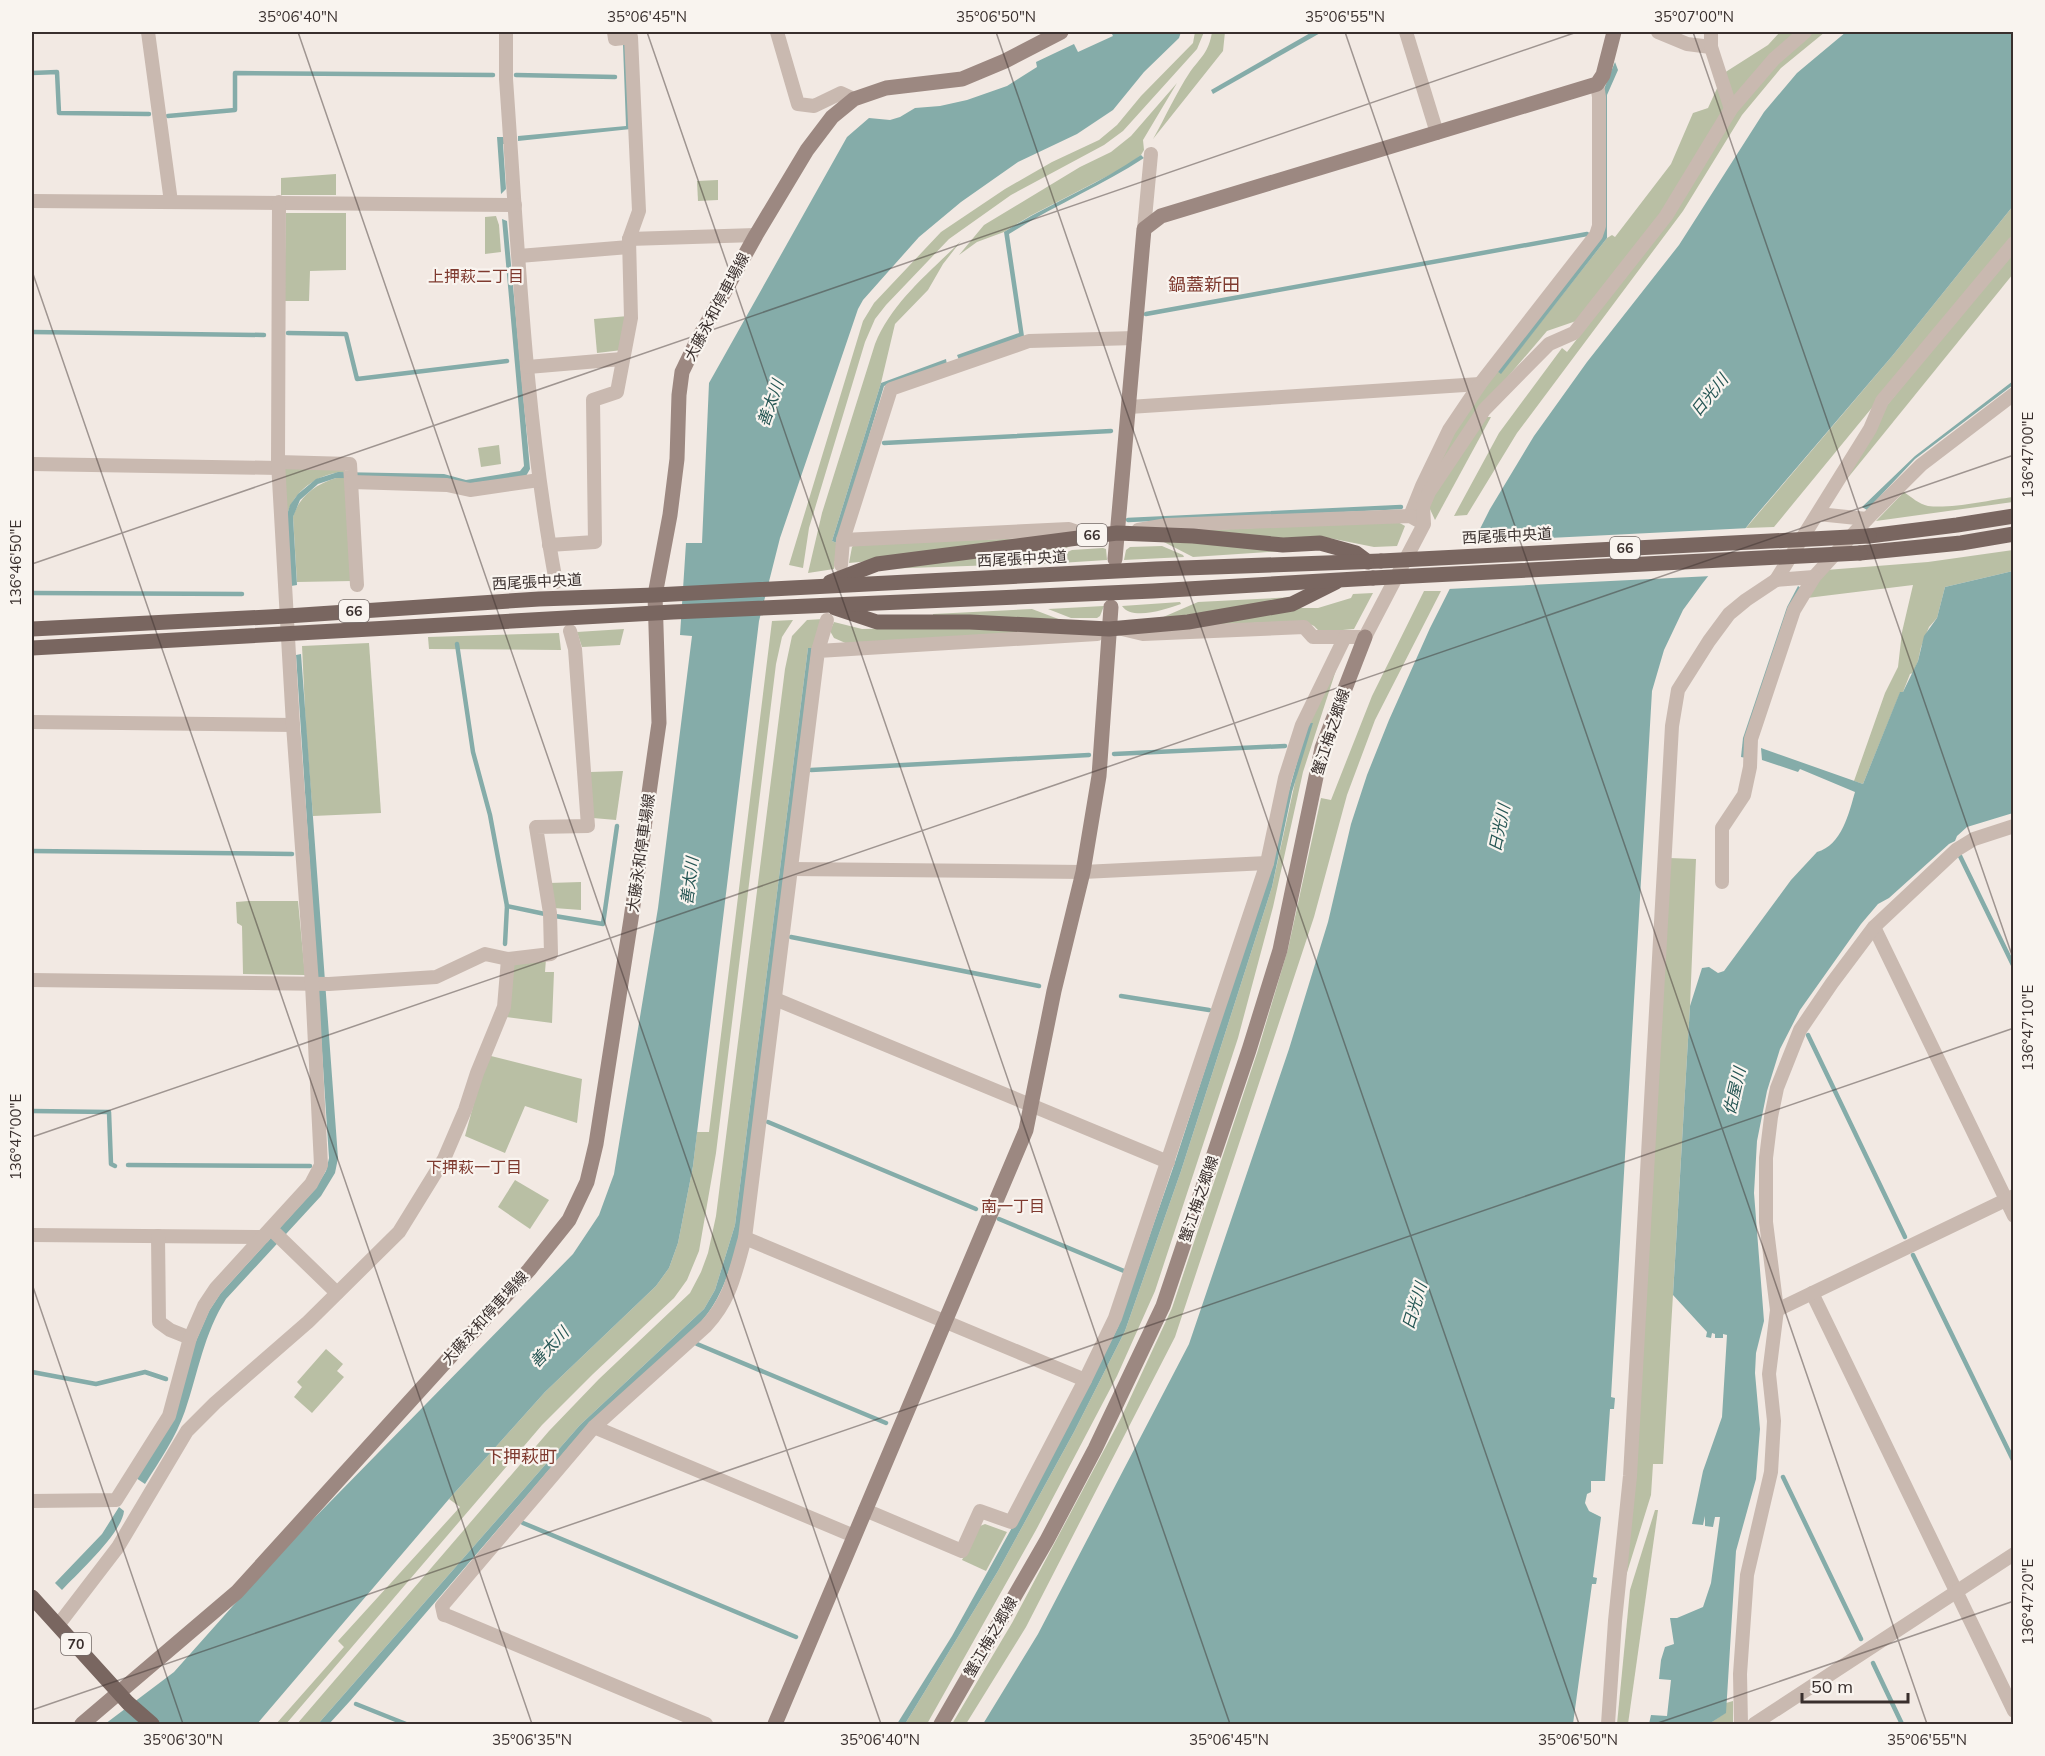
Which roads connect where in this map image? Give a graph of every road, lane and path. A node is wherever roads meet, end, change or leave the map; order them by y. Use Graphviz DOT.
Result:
graph roads {
  1 [pos="148,32"];
  2 [pos="506,32"];
  3 [pos="614,32"];
  4 [pos="777,32"];
  5 [pos="1061,32"];
  6 [pos="1406,32"];
  7 [pos="1614,32"];
  8 [pos="1658,32"];
  9 [pos="1711,32"];
  10 [pos="1805,32"];
  11 [pos="1712,47"];
  12 [pos="1597,84"];
  13 [pos="854,99"];
  14 [pos="1731,109"];
  15 [pos="1437,133"];
  16 [pos="1151,154"];
  17 [pos="32,201"];
  18 [pos="171,202"];
  19 [pos="279,202"];
  20 [pos="515,206"];
  21 [pos="1144,229"];
  22 [pos="756,235"];
  23 [pos="629,243"];
  24 [pos="2013,243"];
  25 [pos="519,256"];
  26 [pos="1135,338"];
  27 [pos="622,359"];
  28 [pos="528,367"];
  29 [pos="1480,384"];
  30 [pos="2013,394"];
  31 [pos="1129,406"];
  32 [pos="32,464"];
  33 [pos="278,465"];
  34 [pos="351,477"];
  35 [pos="539,480"];
  36 [pos="1818,514"];
  37 [pos="1410,516"];
  38 [pos="2013,516"];
  39 [pos="1867,519"];
  40 [pos="1424,524"];
  41 [pos="1117,533"];
  42 [pos="2013,534"];
  43 [pos="1089,536"];
  44 [pos="843,540"];
  45 [pos="549,545"];
  46 [pos="1115,560"];
  47 [pos="1375,561"];
  48 [pos="841,565"];
  49 [pos="1814,577"];
  50 [pos="1341,580"];
  51 [pos="1776,580"];
  52 [pos="556,582"];
  53 [pos="357,585"];
  54 [pos="816,587"];
  55 [pos="655,595"];
  56 [pos="1111,607"];
  57 [pos="826,612"];
  58 [pos="655,613"];
  59 [pos="287,615"];
  60 [pos="32,629"];
  61 [pos="570,631"];
  62 [pos="1109,631"];
  63 [pos="288,634"];
  64 [pos="1345,637"];
  65 [pos="1365,637"];
  66 [pos="32,648"];
  67 [pos="818,651"];
  68 [pos="32,722"];
  69 [pos="293,725"];
  70 [pos="2013,826"];
  71 [pos="1267,862"];
  72 [pos="791,869"];
  73 [pos="1083,872"];
  74 [pos="1722,882"];
  75 [pos="1874,927"];
  76 [pos="508,959"];
  77 [pos="32,980"];
  78 [pos="319,984"];
  79 [pos="774,999"];
  80 [pos="1031,1105"];
  81 [pos="1168,1162"];
  82 [pos="2010,1198"];
  83 [pos="2013,1216"];
  84 [pos="269,1233"];
  85 [pos="32,1235"];
  86 [pos="158,1236"];
  87 [pos="745,1238"];
  88 [pos="337,1293"];
  89 [pos="1812,1293"];
  90 [pos="1777,1310"];
  91 [pos="946,1322"];
  92 [pos="190,1338"];
  93 [pos="1085,1380"];
  94 [pos="594,1427"];
  95 [pos="32,1501"];
  96 [pos="865,1510"];
  97 [pos="854,1536"];
  98 [pos="2013,1554"];
  99 [pos="1956,1592"];
  100 [pos="32,1597"];
  101 [pos="58,1624"];
  102 [pos="124,1698"];
  103 [pos="2013,1712"];
  104 [pos="82,1725"];
  105 [pos="152,1725"];
  106 [pos="706,1725"];
  107 [pos="775,1725"];
  108 [pos="941,1725"];
  109 [pos="1608,1725"];
  110 [pos="1741,1725"];
  111 [pos="1754,1725"];
  1 -- 18 [label="street"];
  2 -- 20 [label="street"];
  3 -- 23 [label="street"];
  4 -- 13 [label="street"];
  5 -- 13 [label="main road, 大藤永和停車場線"];
  6 -- 15 [label="street"];
  7 -- 12 [label="main road"];
  8 -- 11 [label="street"];
  9 -- 11 [label="street"];
  10 -- 14 [label="street"];
  11 -- 14 [label="street"];
  12 -- 15 [label="main road"];
  12 -- 29 [label="street"];
  13 -- 22 [label="main road, 大藤永和停車場線"];
  14 -- 40 [label="street"];
  15 -- 21 [label="main road"];
  16 -- 21 [label="street"];
  17 -- 18 [label="street"];
  18 -- 19 [label="street"];
  19 -- 20 [label="street"];
  19 -- 33 [label="street"];
  20 -- 25 [label="street"];
  21 -- 26 [label="main road"];
  22 -- 23 [label="street"];
  22 -- 55 [label="main road, 大藤永和停車場線"];
  23 -- 25 [label="street"];
  23 -- 27 [label="street"];
  24 -- 36 [label="street"];
  25 -- 28 [label="street"];
  26 -- 31 [label="main road"];
  26 -- 44 [label="street"];
  27 -- 28 [label="street"];
  27 -- 45 [label="street"];
  28 -- 35 [label="street"];
  29 -- 31 [label="street"];
  29 -- 37 [label="street"];
  30 -- 39 [label="street"];
  31 -- 41 [label="main road"];
  32 -- 33 [label="street"];
  33 -- 34 [label="street"];
  33 -- 59 [label="street"];
  34 -- 35 [label="street"];
  34 -- 53 [label="street"];
  35 -- 45 [label="street"];
  36 -- 39 [label="street"];
  36 -- 51 [label="street"];
  37 -- 40 [label="street"];
  37 -- 41 [label="street"];
  38 -- 47 [label="main road, 西尾張中央道 / 66, bridge"];
  39 -- 49 [label="street"];
  40 -- 65 [label="street"];
  41 -- 43 [label="main road, 66"];
  41 -- 46 [label="main road"];
  41 -- 47 [label="main road, 66"];
  42 -- 50 [label="main road, 66, bridge"];
  43 -- 44 [label="street"];
  43 -- 54 [label="main road, 66"];
  44 -- 48 [label="street"];
  45 -- 52 [label="street"];
  47 -- 54 [label="main road, 西尾張中央道 / 66"];
  49 -- 51 [label="street"];
  49 -- 74 [label="street"];
  50 -- 57 [label="main road, 66"];
  50 -- 62 [label="main road, 66"];
  51 -- 109 [label="street"];
  54 -- 55 [label="main road, 西尾張中央道 / 66"];
  55 -- 58 [label="main road, 大藤永和停車場線"];
  55 -- 59 [label="main road, 西尾張中央道 / 66"];
  56 -- 62 [label="main road"];
  57 -- 58 [label="main road, 66"];
  57 -- 62 [label="main road, 66"];
  57 -- 67 [label="street"];
  58 -- 63 [label="main road, 66"];
  58 -- 102 [label="main road, 大藤永和停車場線"];
  59 -- 60 [label="main road, 西尾張中央道 / 66"];
  59 -- 63 [label="street"];
  61 -- 76 [label="street"];
  62 -- 64 [label="street"];
  62 -- 67 [label="street"];
  62 -- 73 [label="main road"];
  63 -- 66 [label="main road, 66"];
  63 -- 69 [label="street"];
  64 -- 65 [label="street"];
  64 -- 71 [label="street"];
  65 -- 108 [label="main road, 蟹江梅之郷線"];
  67 -- 72 [label="street"];
  68 -- 69 [label="street"];
  69 -- 78 [label="street"];
  70 -- 75 [label="street"];
  71 -- 73 [label="street"];
  71 -- 81 [label="street"];
  72 -- 73 [label="street"];
  72 -- 79 [label="street"];
  73 -- 80 [label="main road"];
  75 -- 82 [label="street"];
  75 -- 90 [label="street"];
  76 -- 78 [label="street"];
  76 -- 88 [label="street"];
  77 -- 78 [label="street"];
  78 -- 84 [label="street"];
  79 -- 80 [label="street"];
  79 -- 87 [label="street"];
  80 -- 81 [label="street"];
  80 -- 91 [label="main road"];
  81 -- 93 [label="street"];
  82 -- 83 [label="street"];
  82 -- 89 [label="street"];
  84 -- 86 [label="street"];
  84 -- 88 [label="street"];
  84 -- 92 [label="street"];
  85 -- 86 [label="street"];
  86 -- 92 [label="street"];
  87 -- 91 [label="street"];
  87 -- 94 [label="street"];
  88 -- 101 [label="street"];
  89 -- 90 [label="street"];
  89 -- 99 [label="street"];
  90 -- 110 [label="street"];
  91 -- 93 [label="street"];
  91 -- 96 [label="main road"];
  92 -- 95 [label="street"];
  93 -- 96 [label="street"];
  94 -- 97 [label="street"];
  94 -- 106 [label="street"];
  96 -- 97 [label="main road"];
  97 -- 107 [label="main road"];
  98 -- 99 [label="street"];
  99 -- 103 [label="street"];
  99 -- 111 [label="street"];
  100 -- 101 [label="main road, 70"];
  101 -- 102 [label="main road, 70"];
  102 -- 104 [label="main road, 大藤永和停車場線"];
  102 -- 105 [label="main road, 70"];
}
